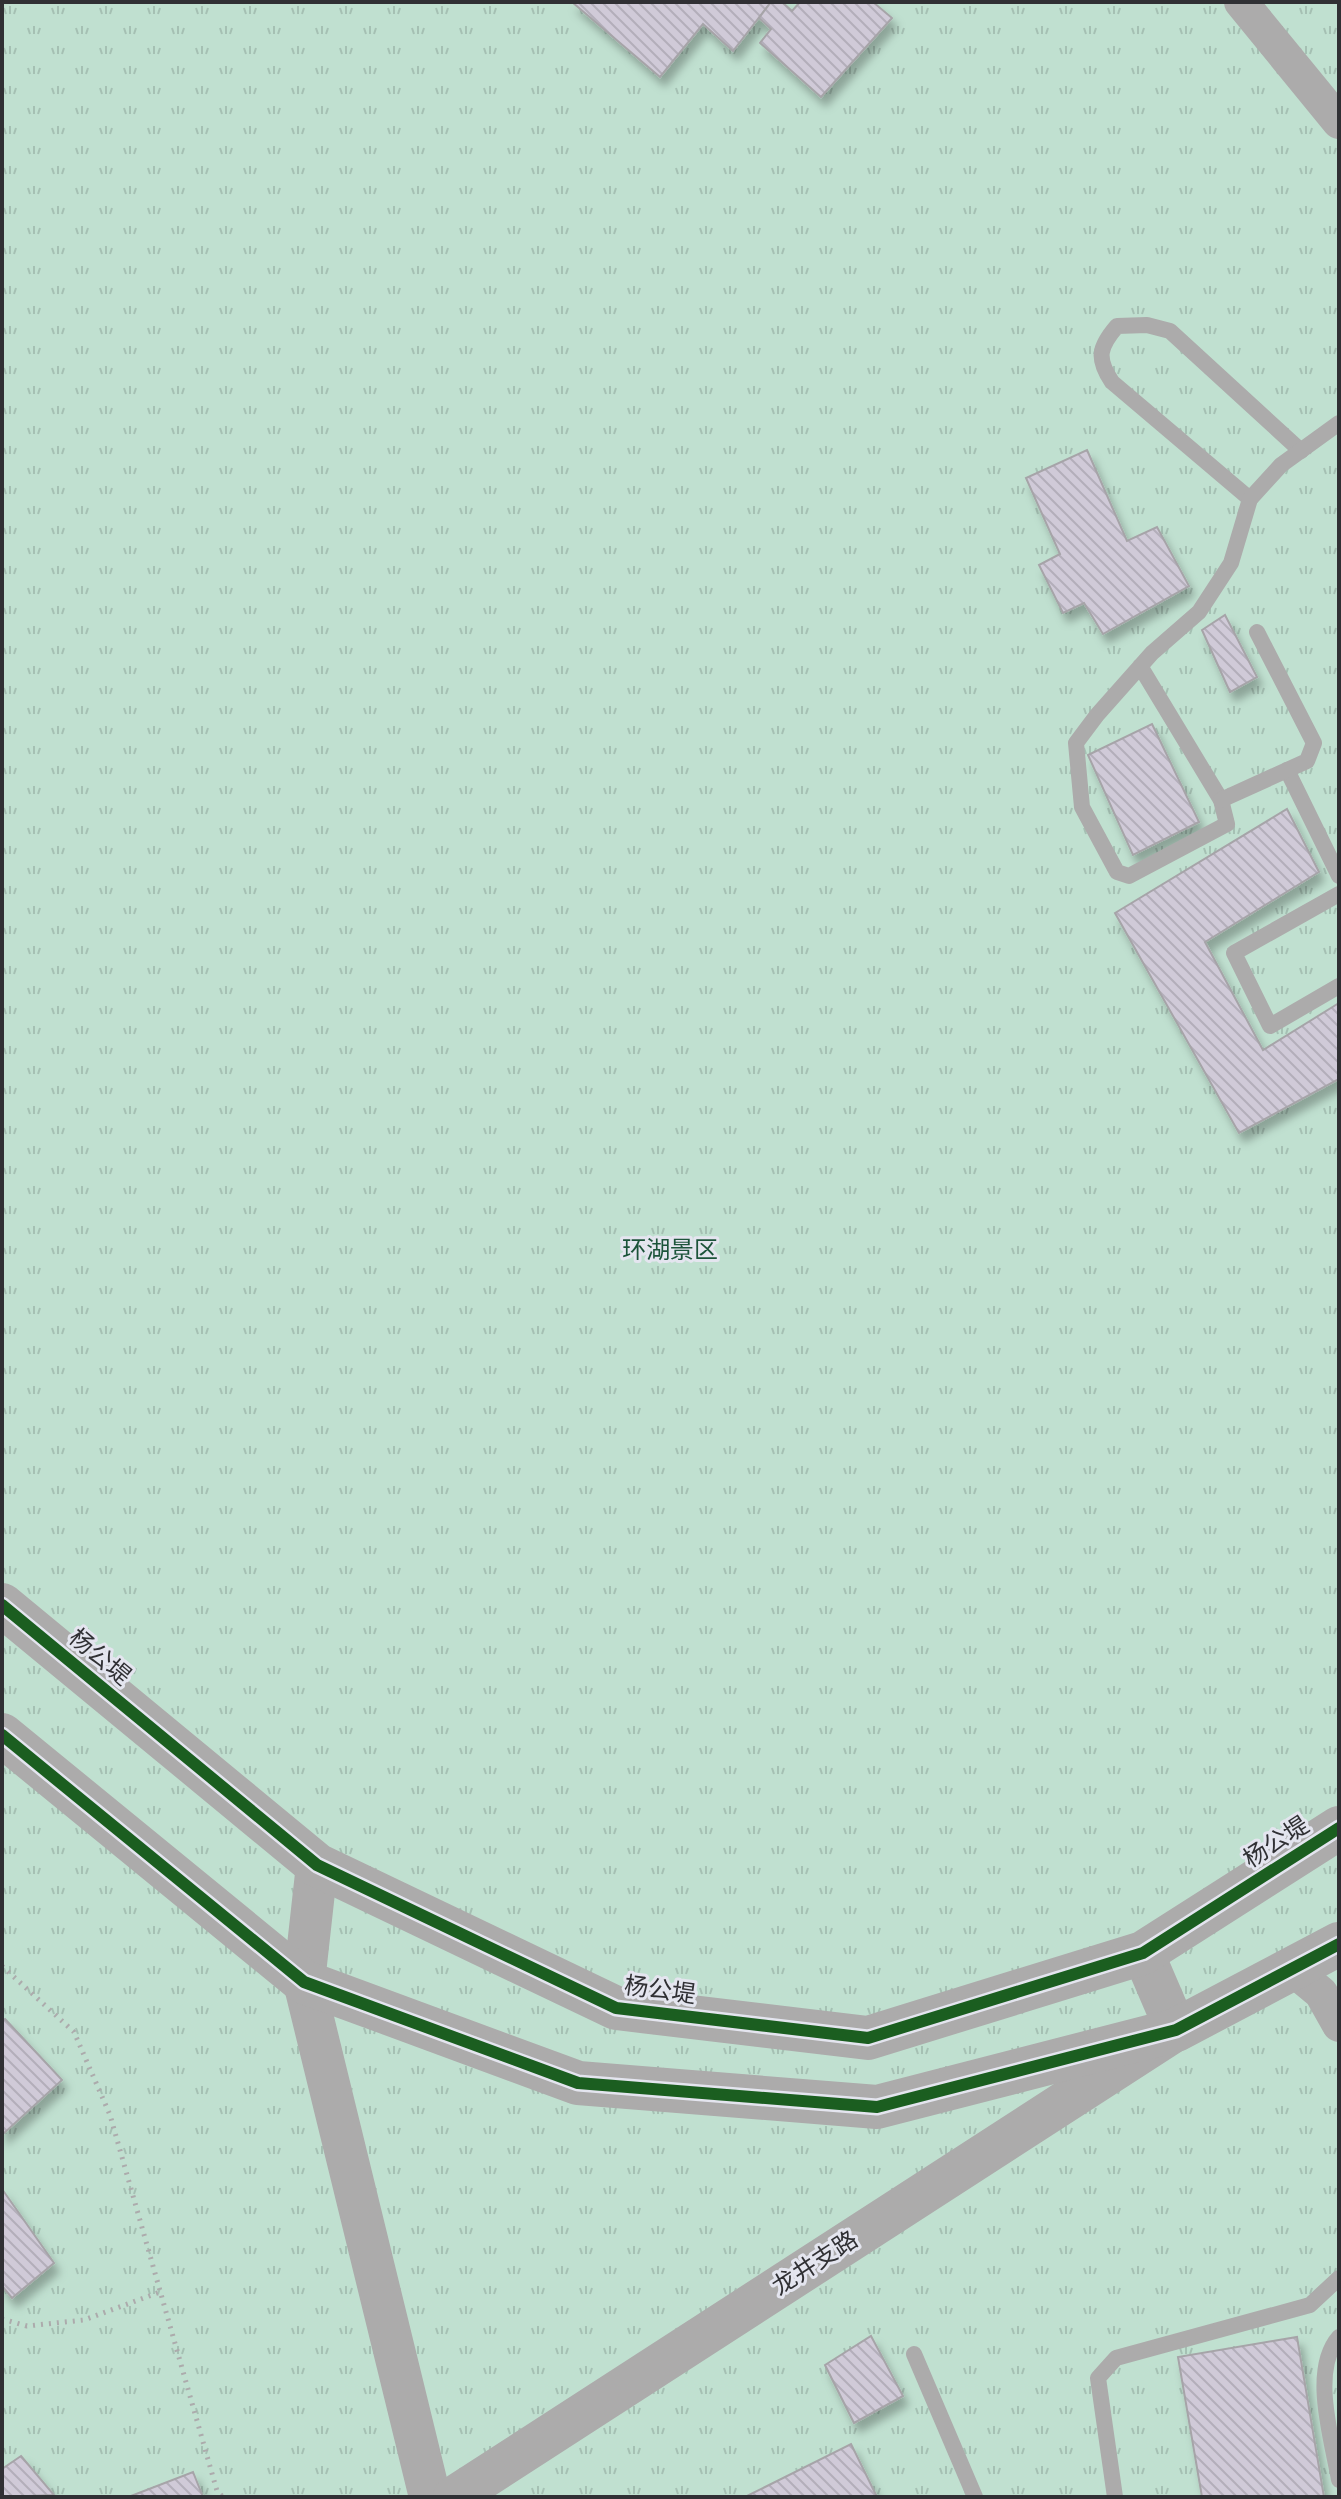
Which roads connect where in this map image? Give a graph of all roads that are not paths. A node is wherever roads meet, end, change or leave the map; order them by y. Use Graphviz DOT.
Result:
graph roads {
  1 [pos="1249,5"];
  2 [pos="1339,122"];
  3 [pos="1339,423"];
  4 [pos="1301,451"];
  5 [pos="1250,499"];
  6 [pos="1257,632"];
  7 [pos="1140,666"];
  8 [pos="1287,770"];
  9 [pos="1221,800"];
  10 [pos="1339,876"];
  11 [pos="1339,894"];
  12 [pos="1339,986"];
  13 [pos="2,1605"];
  14 [pos="2,1735"];
  15 [pos="1339,1828"];
  16 [pos="317,1865"];
  17 [pos="1339,1944"];
  18 [pos="1143,1953"];
  19 [pos="1292,1969"];
  20 [pos="304,1982"];
  21 [pos="1339,2025"];
  22 [pos="1176,2030"];
  23 [pos="1339,2278"];
  24 [pos="1339,2337"];
  25 [pos="914,2354"];
  26 [pos="1339,2480"];
  27 [pos="430,2497"];
  28 [pos="454,2497"];
  29 [pos="975,2497"];
  30 [pos="1115,2497"];
  1 -- 2 [label="street"];
  3 -- 4 [label="lane"];
  4 -- 5 [label="lane"];
  4 -- 5 [label="lane"];
  5 -- 7 [label="lane"];
  6 -- 8 [label="lane"];
  7 -- 9 [label="lane"];
  7 -- 9 [label="lane"];
  8 -- 9 [label="lane"];
  8 -- 10 [label="lane"];
  11 -- 12 [label="lane"];
  13 -- 16 [label="main road, 杨公堤"];
  14 -- 20 [label="main road"];
  15 -- 18 [label="main road, 杨公堤"];
  16 -- 18 [label="main road, 杨公堤"];
  16 -- 20 [label="street"];
  17 -- 19 [label="main road"];
  18 -- 22 [label="street"];
  19 -- 21 [label="street"];
  19 -- 22 [label="main road"];
  20 -- 22 [label="main road"];
  20 -- 27 [label="street"];
  22 -- 28 [label="street, 龙井支路"];
  23 -- 30 [label="lane"];
  24 -- 26 [label="lane"];
  25 -- 29 [label="lane"];
}
